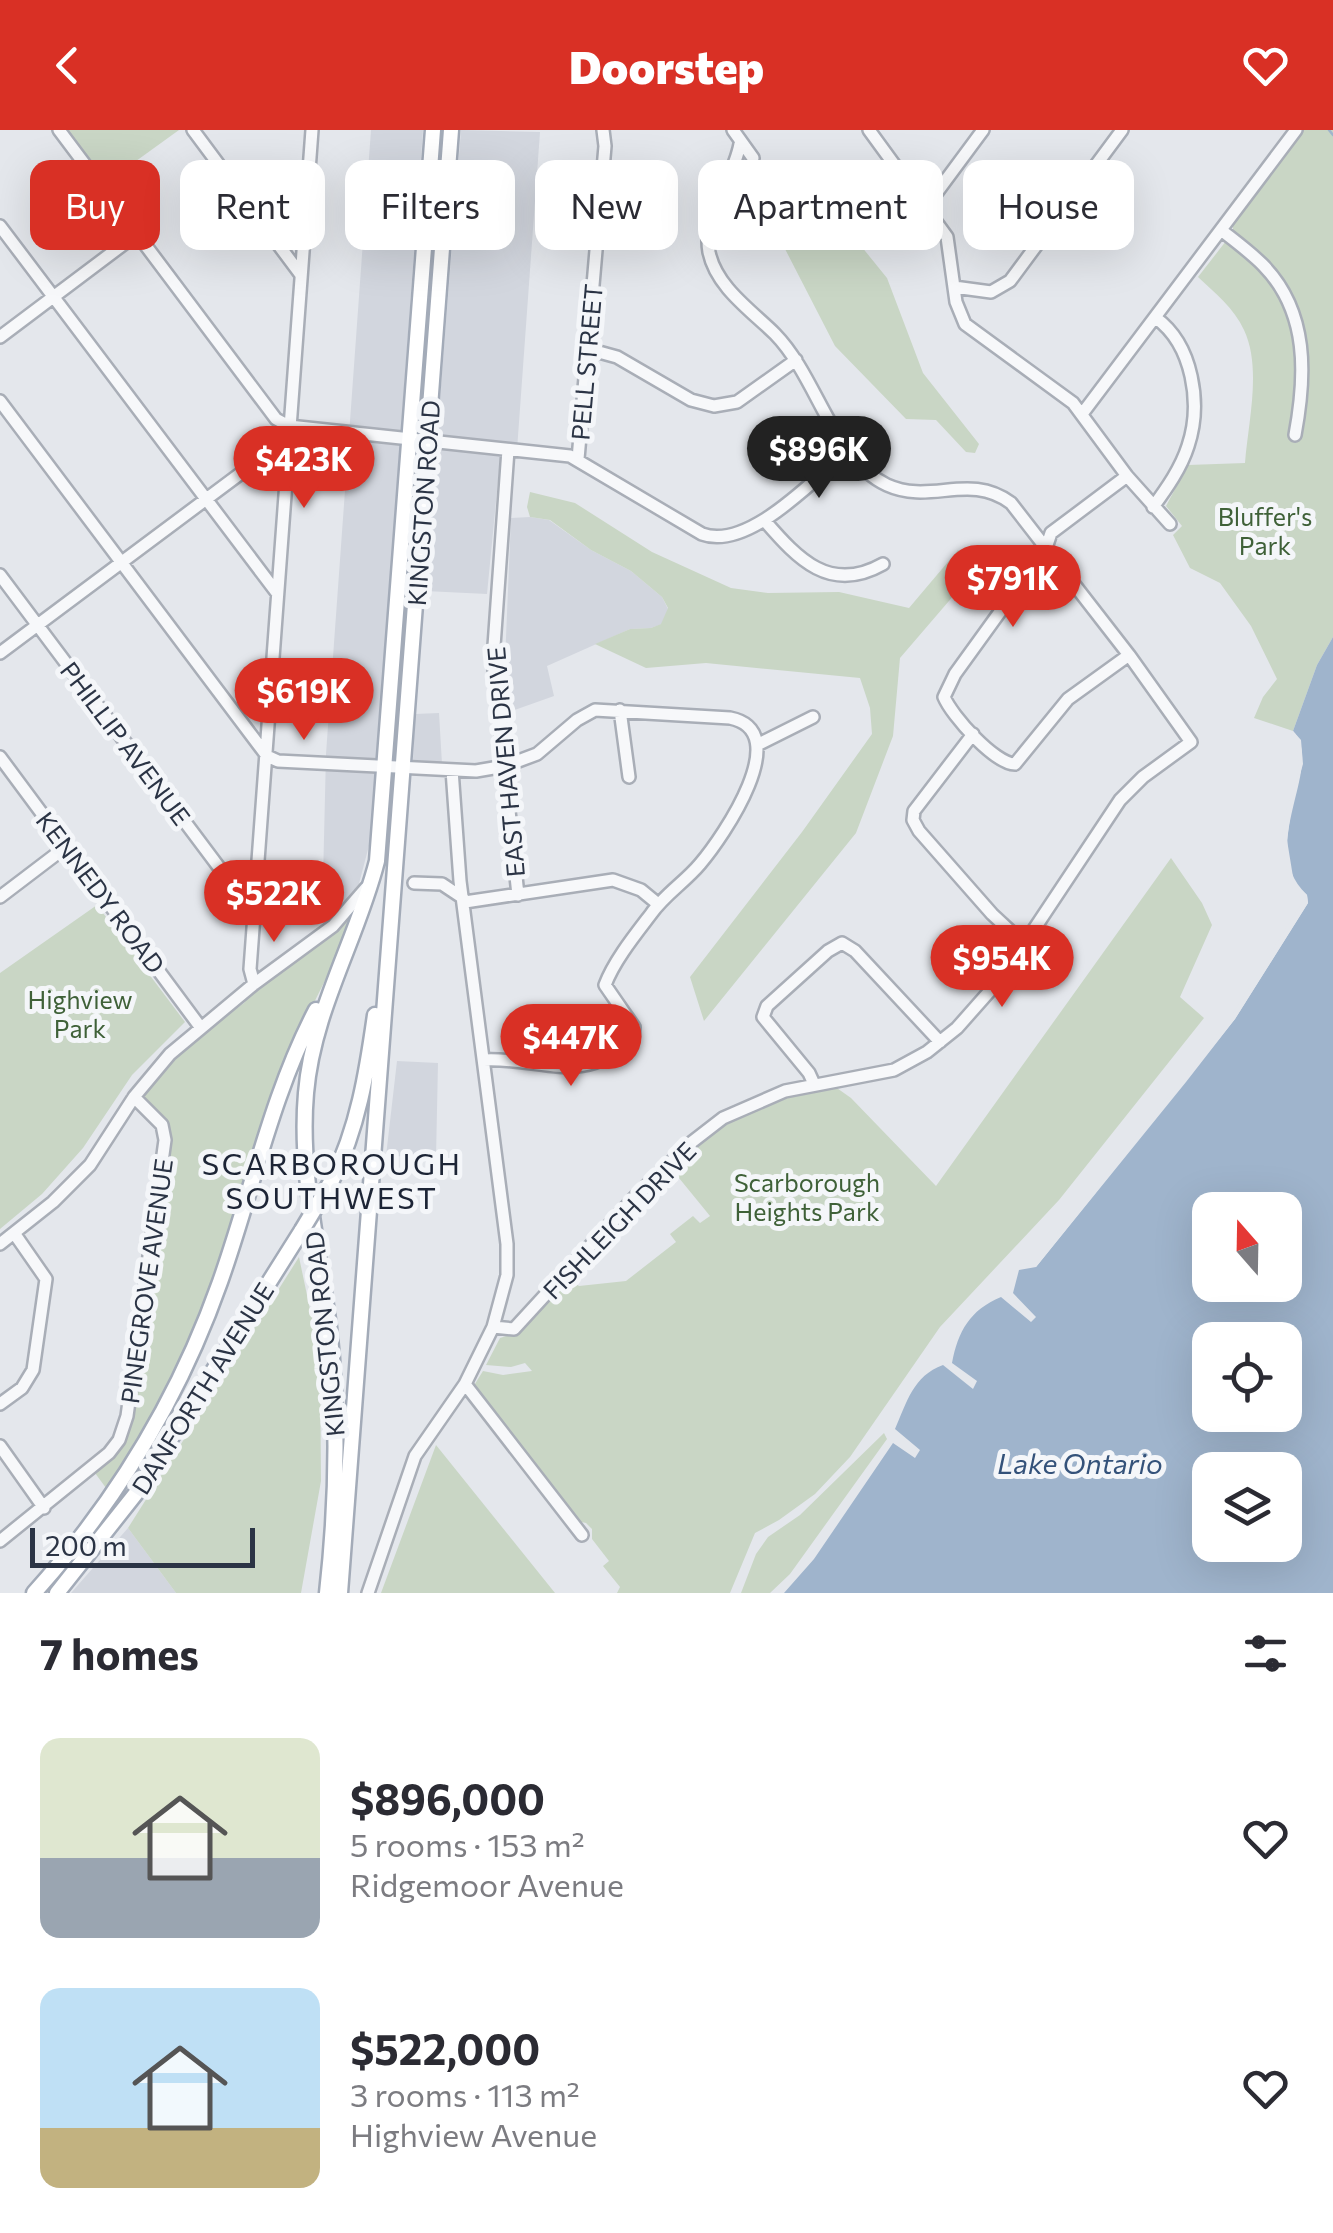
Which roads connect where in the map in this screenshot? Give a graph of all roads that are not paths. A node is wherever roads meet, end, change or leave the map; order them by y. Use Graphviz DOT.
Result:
graph roads {
  1 [pos="60,130"];
  2 [pos="193,130"];
  3 [pos="312,130"];
  4 [pos="433,130"];
  5 [pos="451,130"];
  6 [pos="603,130"];
  7 [pos="733,130"];
  8 [pos="869,130"];
  9 [pos="983,130"];
  10 [pos="1122,130"];
  11 [pos="1296,130"];
  12 [pos="740,144"];
  13 [pos="753,158"];
  14 [pos="82,160"];
  15 [pos="892,160"];
  16 [pos="943,183"];
  17 [pos="0,226"];
  18 [pos="943,230"];
  19 [pos="1221,230"];
  20 [pos="116,250"];
  21 [pos="149,250"];
  22 [pos="301,275"];
  23 [pos="954,287"];
  24 [pos="54,297"];
  25 [pos="1156,318"];
  26 [pos="0,337"];
  27 [pos="588,349"];
  28 [pos="796,360"];
  29 [pos="0,400"];
  30 [pos="1082,414"];
  31 [pos="290,426"];
  32 [pos="1295,435"];
  33 [pos="409,440"];
  34 [pos="426,442"];
  35 [pos="288,450"];
  36 [pos="508,450"];
  37 [pos="848,451"];
  38 [pos="578,459"];
  39 [pos="1127,476"];
  40 [pos="205,498"];
  41 [pos="1154,507"];
  42 [pos="765,520"];
  43 [pos="1170,524"];
  44 [pos="1046,548"];
  45 [pos="121,563"];
  46 [pos="883,564"];
  47 [pos="0,575"];
  48 [pos="277,593"];
  49 [pos="38,625"];
  50 [pos="0,654"];
  51 [pos="1129,655"];
  52 [pos="620,710"];
  53 [pos="813,717"];
  54 [pos="973,734"];
  55 [pos="759,744"];
  56 [pos="267,756"];
  57 [pos="0,757"];
  58 [pos="506,766"];
  59 [pos="386,767"];
  60 [pos="402,767"];
  61 [pos="452,770"];
  62 [pos="629,778"];
  63 [pos="67,846"];
  64 [pos="374,875"];
  65 [pos="414,883"];
  66 [pos="518,895"];
  67 [pos="0,897"];
  68 [pos="465,902"];
  69 [pos="658,904"];
  70 [pos="255,908"];
  71 [pos="388,940"];
  72 [pos="1023,943"];
  73 [pos="254,984"];
  74 [pos="332,984"];
  75 [pos="201,1028"];
  76 [pos="940,1042"];
  77 [pos="484,1060"];
  78 [pos="814,1084"];
  79 [pos="134,1097"];
  80 [pos="14,1234"];
  81 [pos="0,1244"];
  82 [pos="493,1327"];
  83 [pos="465,1384"];
  84 [pos="0,1404"];
  85 [pos="0,1446"];
  86 [pos="44,1508"];
  87 [pos="582,1534"];
  88 [pos="0,1541"];
  89 [pos="337,1592"];
  90 [pos="34,1593"];
  91 [pos="56,1593"];
  92 [pos="368,1593"];
  1 -- 14 [label="street"];
  2 -- 22 [label="street"];
  3 -- 22 [label="street"];
  4 -- 33 [label="main road, KINGSTON ROAD"];
  5 -- 34 [label="main road, KINGSTON ROAD"];
  6 -- 27 [label="street, PELL STREET"];
  7 -- 12 [label="street"];
  8 -- 15 [label="street"];
  9 -- 16 [label="street"];
  10 -- 23 [label="street"];
  11 -- 19 [label="street"];
  12 -- 13 [label="street"];
  12 -- 28 [label="street"];
  17 -- 24 [label="street"];
  18 -- 23 [label="street"];
  19 -- 25 [label="street"];
  19 -- 32 [label="street"];
  20 -- 24 [label="street"];
  21 -- 31 [label="street"];
  22 -- 31 [label="street"];
  23 -- 30 [label="street"];
  24 -- 26 [label="street"];
  24 -- 40 [label="street"];
  25 -- 30 [label="street"];
  25 -- 41 [label="street"];
  27 -- 28 [label="street"];
  27 -- 38 [label="street, PELL STREET"];
  28 -- 37 [label="street"];
  29 -- 45 [label="street"];
  30 -- 39 [label="street"];
  31 -- 33 [label="street"];
  31 -- 35 [label="street"];
  33 -- 34 [label="street"];
  33 -- 59 [label="main road, KINGSTON ROAD"];
  34 -- 36 [label="street"];
  34 -- 60 [label="main road, KINGSTON ROAD"];
  35 -- 40 [label="street"];
  35 -- 48 [label="street"];
  36 -- 38 [label="street"];
  36 -- 58 [label="street, EAST HAVEN DRIVE"];
  37 -- 42 [label="street"];
  37 -- 44 [label="street"];
  38 -- 42 [label="street"];
  39 -- 41 [label="street"];
  39 -- 44 [label="street"];
  40 -- 45 [label="street"];
  40 -- 48 [label="street"];
  41 -- 43 [label="street"];
  42 -- 46 [label="street"];
  44 -- 51 [label="street"];
  44 -- 54 [label="street"];
  45 -- 49 [label="street"];
  45 -- 56 [label="street"];
  47 -- 49 [label="street, PHILLIP AVENUE"];
  48 -- 56 [label="street"];
  49 -- 50 [label="street"];
  49 -- 70 [label="street, PHILLIP AVENUE"];
  51 -- 54 [label="street"];
  51 -- 72 [label="street, FISHLEIGH DRIVE"];
  52 -- 55 [label="street"];
  52 -- 58 [label="street"];
  52 -- 62 [label="street"];
  53 -- 55 [label="street"];
  54 -- 72 [label="street"];
  55 -- 69 [label="street"];
  56 -- 59 [label="street"];
  56 -- 70 [label="street"];
  57 -- 63 [label="street, KENNEDY ROAD"];
  58 -- 61 [label="street"];
  58 -- 66 [label="street, EAST HAVEN DRIVE"];
  59 -- 60 [label="street"];
  59 -- 64 [label="main road, KINGSTON ROAD"];
  60 -- 61 [label="street"];
  60 -- 71 [label="main road, KINGSTON ROAD"];
  61 -- 68 [label="street"];
  63 -- 67 [label="street"];
  63 -- 75 [label="street, KENNEDY ROAD"];
  64 -- 73 [label="street"];
  64 -- 74 [label="main road, KINGSTON ROAD"];
  65 -- 68 [label="street"];
  66 -- 68 [label="street"];
  66 -- 69 [label="street"];
  68 -- 77 [label="street"];
  69 -- 77 [label="street"];
  70 -- 73 [label="street"];
  71 -- 89 [label="main road, KINGSTON ROAD"];
  71 -- 91 [label="main road, DANFORTH AVENUE, bridge"];
  72 -- 76 [label="street, FISHLEIGH DRIVE"];
  73 -- 75 [label="street"];
  74 -- 89 [label="main road, KINGSTON ROAD"];
  74 -- 90 [label="main road, DANFORTH AVENUE"];
  75 -- 79 [label="street"];
  76 -- 78 [label="street, FISHLEIGH DRIVE"];
  76 -- 78 [label="street"];
  77 -- 82 [label="street"];
  78 -- 82 [label="street, FISHLEIGH DRIVE"];
  79 -- 80 [label="street"];
  79 -- 86 [label="street, PINEGROVE AVENUE"];
  80 -- 81 [label="street"];
  80 -- 84 [label="street"];
  82 -- 83 [label="street"];
  83 -- 87 [label="street"];
  83 -- 92 [label="street"];
  85 -- 86 [label="street"];
  86 -- 88 [label="street, PINEGROVE AVENUE"];
}
